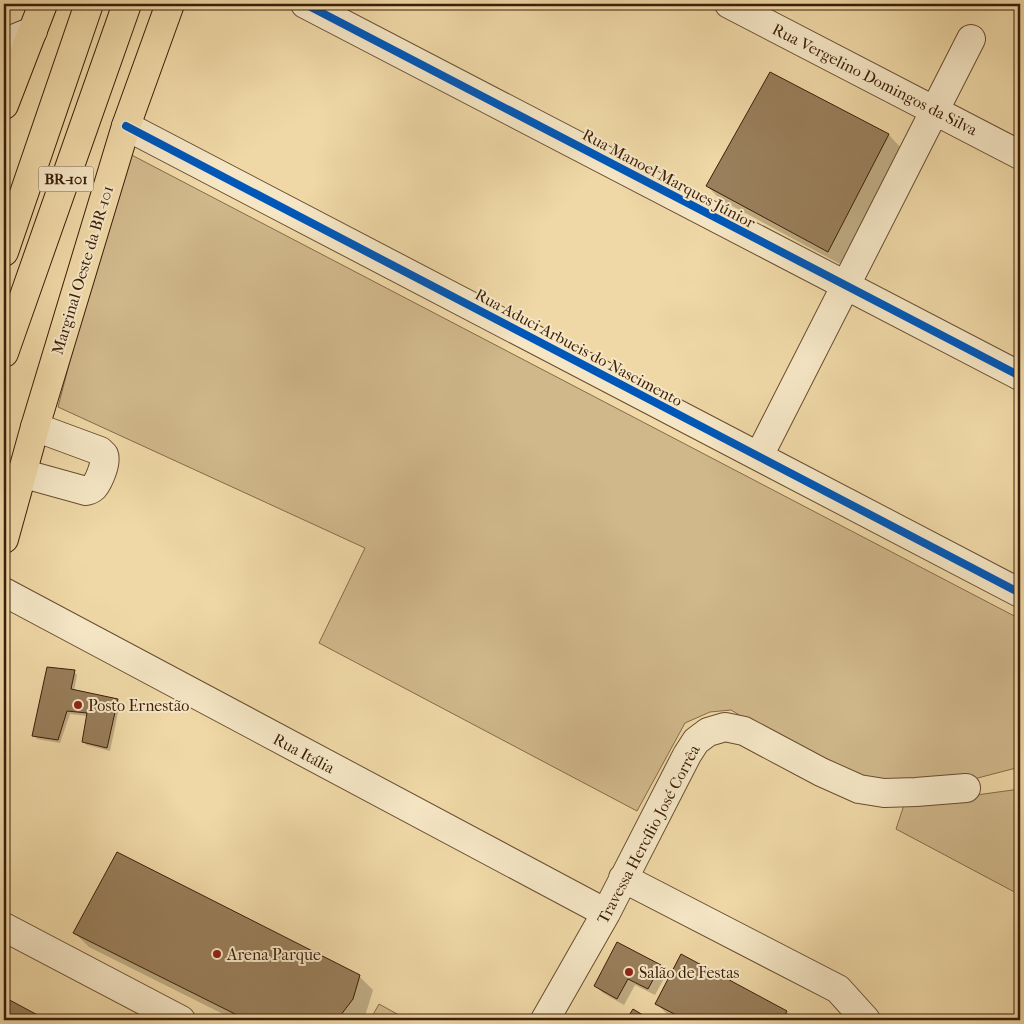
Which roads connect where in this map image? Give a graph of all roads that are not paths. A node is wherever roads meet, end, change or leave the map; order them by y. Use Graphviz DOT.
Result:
graph roads {
  1 [pos="43,4"];
  2 [pos="89,4"];
  3 [pos="127,4"];
  4 [pos="170,4"];
  5 [pos="305,4"];
  6 [pos="729,4"];
  7 [pos="33,32"];
  8 [pos="971,39"];
  9 [pos="4,41"];
  10 [pos="4,105"];
  11 [pos="935,110"];
  12 [pos="126,126"];
  13 [pos="1020,155"];
  14 [pos="4,252"];
  15 [pos="846,285"];
  16 [pos="4,353"];
  17 [pos="1020,376"];
  18 [pos="35,427"];
  19 [pos="759,456"];
  20 [pos="21,473"];
  21 [pos="4,538"];
  22 [pos="4,592"];
  23 [pos="1020,593"];
  24 [pos="966,788"];
  25 [pos="623,878"];
  26 [pos="606,913"];
  27 [pos="4,927"];
  28 [pos="181,1020"];
  29 [pos="546,1020"];
  30 [pos="866,1020"];
  1 -- 7 [label="main road"];
  2 -- 14 [label="main road, BR-101"];
  3 -- 16 [label="main road, BR-101"];
  4 -- 12 [label="main road, Marginal Oeste da BR-101"];
  5 -- 15 [label="street, Rua Manoel Marques Júnior"];
  6 -- 11 [label="street, Rua Vergelino Domingos da Silva"];
  7 -- 9 [label="street"];
  7 -- 10 [label="main road"];
  8 -- 11 [label="street"];
  11 -- 13 [label="street, Rua Vergelino Domingos da Silva"];
  11 -- 15 [label="street"];
  12 -- 18 [label="main road, Marginal Oeste da BR-101"];
  12 -- 19 [label="street, Rua Aduci Arbueis do Nascimento"];
  15 -- 17 [label="street, Rua Manoel Marques Júnior"];
  15 -- 19 [label="street"];
  18 -- 20 [label="main road, Marginal Oeste da BR-101"];
  18 -- 20 [label="street"];
  19 -- 23 [label="street, Rua Aduci Arbueis do Nascimento"];
  20 -- 21 [label="main road, Marginal Oeste da BR-101"];
  22 -- 26 [label="street, Rua Itália"];
  24 -- 25 [label="street, Travessa Hercílio José Corrêa"];
  25 -- 26 [label="street, Travessa Hercílio José Corrêa"];
  25 -- 30 [label="street"];
  26 -- 29 [label="street, Travessa Hercílio José Corrêa"];
  27 -- 28 [label="street"];
}
